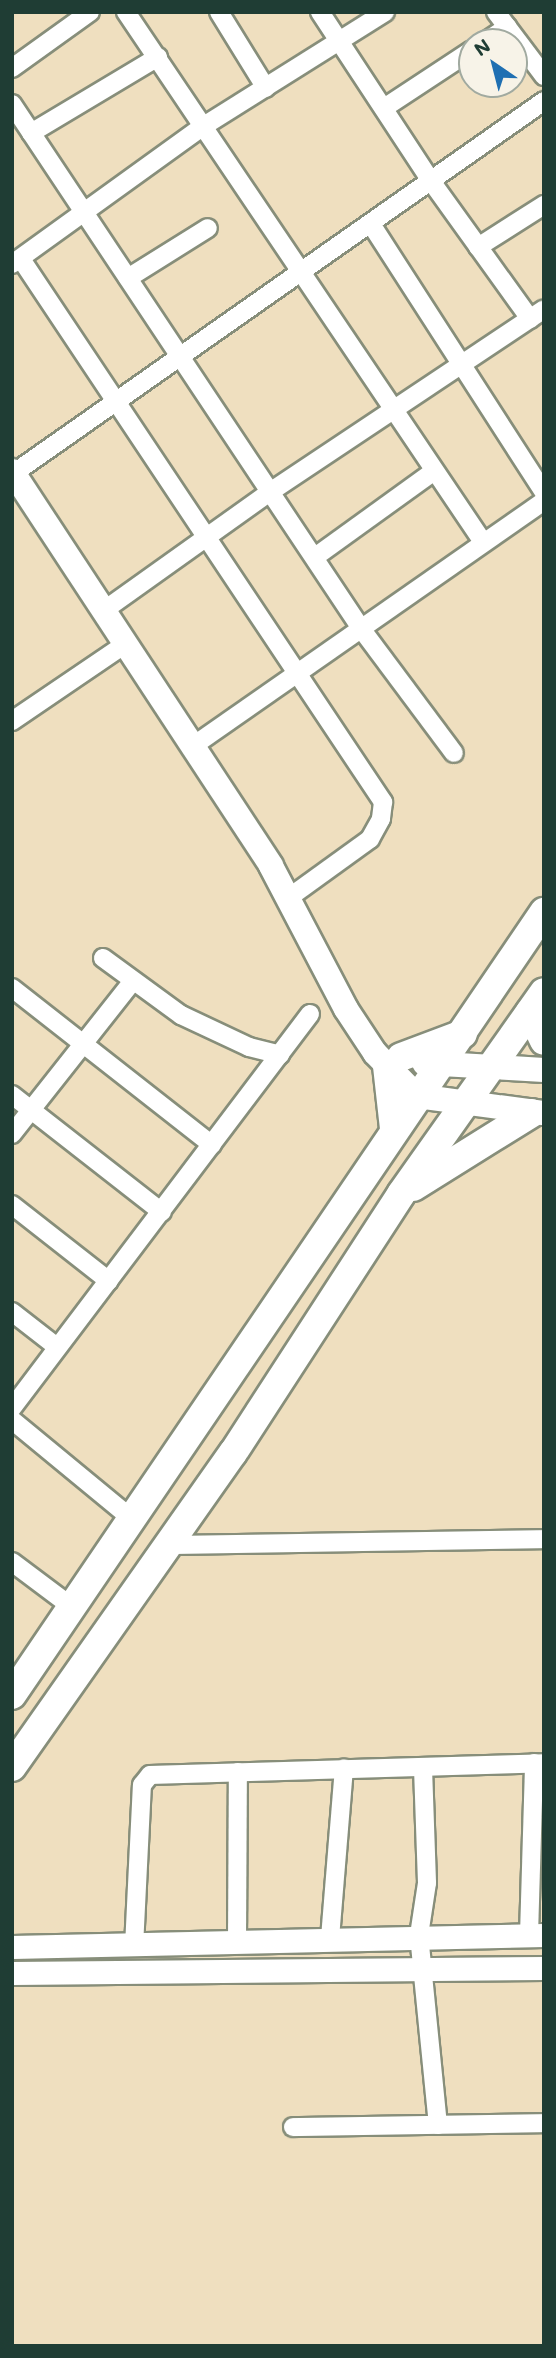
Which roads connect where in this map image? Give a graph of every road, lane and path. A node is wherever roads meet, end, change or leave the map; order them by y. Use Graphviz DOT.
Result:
graph roads {
  1 [pos="90,12"];
  2 [pos="126,12"];
  3 [pos="219,12"];
  4 [pos="320,12"];
  5 [pos="386,12"];
  6 [pos="496,12"];
  7 [pos="507,27"];
  8 [pos="341,43"];
  9 [pos="158,57"];
  10 [pos="458,59"];
  11 [pos="12,68"];
  12 [pos="544,76"];
  13 [pos="266,89"];
  14 [pos="544,101"];
  15 [pos="12,104"];
  16 [pos="383,108"];
  17 [pos="202,127"];
  18 [pos="31,133"];
  19 [pos="431,181"];
  20 [pos="544,205"];
  21 [pos="83,215"];
  22 [pos="371,225"];
  23 [pos="208,228"];
  24 [pos="478,247"];
  25 [pos="17,261"];
  26 [pos="303,272"];
  27 [pos="128,278"];
  28 [pos="537,314"];
  29 [pos="182,355"];
  30 [pos="465,365"];
  31 [pos="114,401"];
  32 [pos="393,409"];
  33 [pos="13,472"];
  34 [pos="433,472"];
  35 [pos="270,492"];
  36 [pos="544,492"];
  37 [pos="544,501"];
  38 [pos="208,535"];
  39 [pos="483,542"];
  40 [pos="315,557"];
  41 [pos="103,611"];
  42 [pos="360,627"];
  43 [pos="124,645"];
  44 [pos="298,674"];
  45 [pos="12,721"];
  46 [pos="193,746"];
  47 [pos="454,753"];
  48 [pos="290,897"];
  49 [pos="544,912"];
  50 [pos="103,958"];
  51 [pos="134,981"];
  52 [pos="12,988"];
  53 [pos="537,1002"];
  54 [pos="310,1014"];
  55 [pos="463,1034"];
  56 [pos="544,1041"];
  57 [pos="84,1043"];
  58 [pos="279,1055"];
  59 [pos="388,1059"];
  60 [pos="437,1067"];
  61 [pos="489,1069"];
  62 [pos="544,1070"];
  63 [pos="12,1095"];
  64 [pos="417,1096"];
  65 [pos="462,1105"];
  66 [pos="32,1110"];
  67 [pos="538,1113"];
  68 [pos="394,1128"];
  69 [pos="12,1134"];
  70 [pos="212,1145"];
  71 [pos="401,1194"];
  72 [pos="12,1205"];
  73 [pos="162,1212"];
  74 [pos="109,1281"];
  75 [pos="12,1312"];
  76 [pos="57,1347"];
  77 [pos="12,1408"];
  78 [pos="12,1420"];
  79 [pos="131,1518"];
  80 [pos="544,1539"];
  81 [pos="166,1545"];
  82 [pos="12,1562"];
  83 [pos="72,1607"];
  84 [pos="12,1695"];
  85 [pos="539,1763"];
  86 [pos="12,1767"];
  87 [pos="423,1768"];
  88 [pos="344,1769"];
  89 [pos="238,1772"];
  90 [pos="419,1935"];
  91 [pos="537,1935"];
  92 [pos="330,1938"];
  93 [pos="237,1942"];
  94 [pos="12,1947"];
  95 [pos="134,1947"];
  96 [pos="544,1968"];
  97 [pos="422,1971"];
  98 [pos="12,1973"];
  99 [pos="544,2123"];
  100 [pos="438,2125"];
  101 [pos="293,2127"];
  1 -- 11 [label="street"];
  2 -- 9 [label="street"];
  3 -- 13 [label="street"];
  4 -- 8 [label="street"];
  5 -- 8 [label="street"];
  6 -- 7 [label="street"];
  7 -- 12 [label="street"];
  8 -- 13 [label="street"];
  8 -- 16 [label="street"];
  9 -- 17 [label="street"];
  9 -- 18 [label="street"];
  10 -- 16 [label="street"];
  13 -- 17 [label="street"];
  14 -- 19 [label="street"];
  15 -- 18 [label="street"];
  16 -- 19 [label="street"];
  17 -- 21 [label="street"];
  17 -- 26 [label="street"];
  18 -- 21 [label="street"];
  19 -- 22 [label="street"];
  19 -- 24 [label="street"];
  20 -- 24 [label="street"];
  21 -- 25 [label="street"];
  21 -- 27 [label="street"];
  22 -- 26 [label="street"];
  22 -- 30 [label="street"];
  23 -- 27 [label="street"];
  24 -- 28 [label="street"];
  25 -- 31 [label="street"];
  26 -- 29 [label="street"];
  26 -- 32 [label="street"];
  27 -- 29 [label="street"];
  28 -- 30 [label="street"];
  29 -- 31 [label="street"];
  29 -- 35 [label="street"];
  30 -- 32 [label="street"];
  30 -- 36 [label="street"];
  31 -- 33 [label="street"];
  31 -- 38 [label="street"];
  32 -- 34 [label="street"];
  32 -- 35 [label="street"];
  33 -- 41 [label="main road"];
  34 -- 39 [label="street"];
  34 -- 40 [label="street"];
  35 -- 38 [label="street"];
  35 -- 40 [label="street"];
  37 -- 39 [label="street"];
  38 -- 41 [label="street"];
  38 -- 44 [label="street"];
  39 -- 42 [label="street"];
  40 -- 42 [label="street"];
  41 -- 43 [label="main road"];
  42 -- 44 [label="street"];
  42 -- 47 [label="street"];
  43 -- 45 [label="street"];
  43 -- 46 [label="main road"];
  44 -- 46 [label="street"];
  44 -- 48 [label="street"];
  46 -- 48 [label="main road"];
  48 -- 59 [label="main road"];
  49 -- 55 [label="main road"];
  50 -- 51 [label="street"];
  51 -- 57 [label="street"];
  51 -- 58 [label="street"];
  52 -- 57 [label="street"];
  53 -- 56 [label="main road"];
  53 -- 61 [label="main road"];
  54 -- 58 [label="street"];
  55 -- 59 [label="main road"];
  55 -- 60 [label="main road"];
  57 -- 66 [label="street"];
  57 -- 70 [label="street"];
  58 -- 70 [label="street"];
  59 -- 60 [label="main road"];
  59 -- 64 [label="main road"];
  59 -- 68 [label="main road"];
  60 -- 61 [label="main road"];
  60 -- 64 [label="main road"];
  61 -- 62 [label="main road"];
  61 -- 65 [label="main road"];
  63 -- 66 [label="street"];
  64 -- 65 [label="main road"];
  64 -- 68 [label="main road"];
  65 -- 67 [label="main road"];
  65 -- 71 [label="main road"];
  66 -- 69 [label="street"];
  66 -- 73 [label="street"];
  67 -- 71 [label="main road"];
  68 -- 79 [label="main road"];
  70 -- 73 [label="street"];
  71 -- 81 [label="main road"];
  72 -- 74 [label="street"];
  73 -- 74 [label="street"];
  74 -- 76 [label="street"];
  75 -- 76 [label="street"];
  76 -- 77 [label="street"];
  78 -- 79 [label="street"];
  79 -- 83 [label="main road"];
  80 -- 81 [label="street"];
  81 -- 86 [label="main road"];
  82 -- 83 [label="street"];
  83 -- 84 [label="main road"];
  85 -- 87 [label="street"];
  85 -- 91 [label="street"];
  87 -- 88 [label="street"];
  87 -- 90 [label="street"];
  88 -- 89 [label="street"];
  88 -- 92 [label="street"];
  89 -- 93 [label="street"];
  89 -- 95 [label="street"];
  90 -- 91 [label="street"];
  90 -- 92 [label="street"];
  90 -- 97 [label="street"];
  92 -- 93 [label="street"];
  93 -- 95 [label="street"];
  94 -- 95 [label="street"];
  96 -- 97 [label="street"];
  97 -- 98 [label="street"];
  97 -- 100 [label="street"];
  99 -- 100 [label="street"];
  100 -- 101 [label="street"];
}
